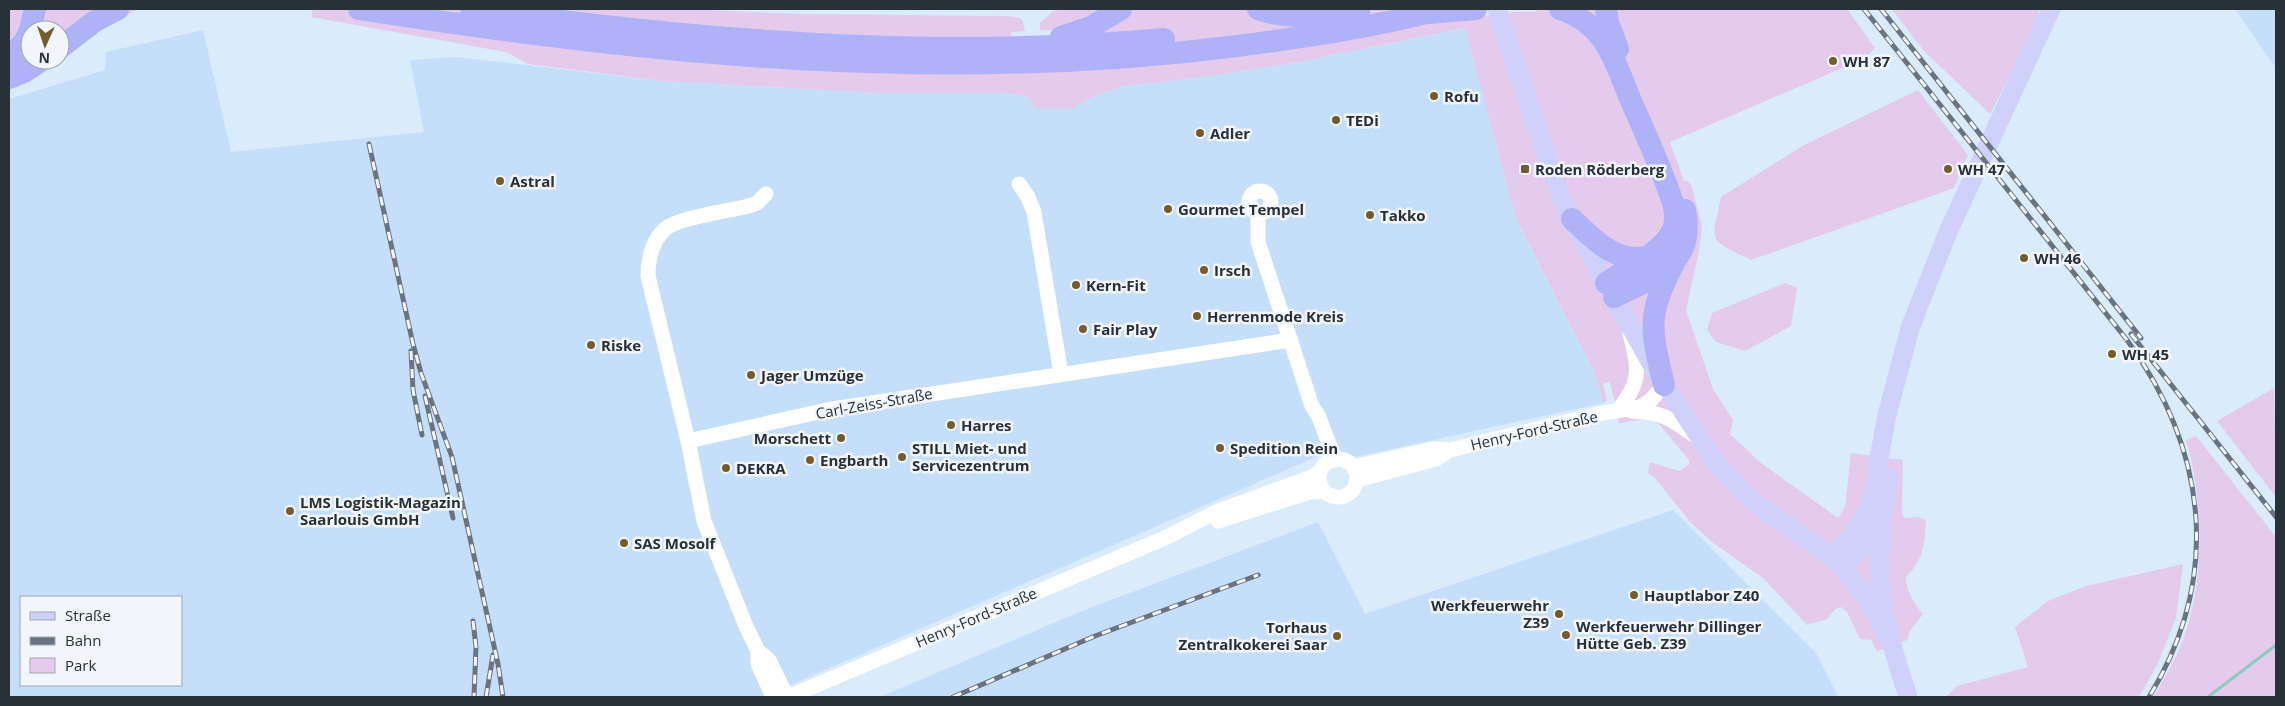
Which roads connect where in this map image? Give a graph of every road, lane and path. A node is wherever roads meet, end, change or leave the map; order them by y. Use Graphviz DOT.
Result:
graph roads {
  1 [pos="118,9"];
  2 [pos="359,9"];
  3 [pos="471,9"];
  4 [pos="1121,9"];
  5 [pos="1258,9"];
  6 [pos="1497,9"];
  7 [pos="1560,9"];
  8 [pos="1606,9"];
  9 [pos="2051,9"];
  10 [pos="1451,10"];
  11 [pos="1367,11"];
  12 [pos="70,40"];
  13 [pos="20,46"];
  14 [pos="1053,49"];
  15 [pos="1012,51"];
  16 [pos="9,58"];
  17 [pos="27,70"];
  18 [pos="9,78"];
  19 [pos="1019,184"];
  20 [pos="766,194"];
  21 [pos="1258,212"];
  22 [pos="1572,219"];
  23 [pos="1646,257"];
  24 [pos="1673,265"];
  25 [pos="1610,290"];
  26 [pos="1629,326"];
  27 [pos="1292,340"];
  28 [pos="1899,366"];
  29 [pos="1060,374"];
  30 [pos="1664,385"];
  31 [pos="1618,410"];
  32 [pos="1699,439"];
  33 [pos="688,441"];
  34 [pos="1327,465"];
  35 [pos="1355,473"];
  36 [pos="1324,491"];
  37 [pos="1882,521"];
  38 [pos="1164,538"];
  39 [pos="1838,562"];
  40 [pos="1889,637"];
  41 [pos="758,651"];
  42 [pos="1906,692"];
  43 [pos="772,697"];
  44 [pos="787,697"];
  1 -- 12 [label="highway"];
  2 -- 15 [label="highway"];
  3 -- 15 [label="highway"];
  4 -- 14 [label="highway"];
  5 -- 11 [label="highway"];
  6 -- 22 [label="main road"];
  7 -- 23 [label="highway"];
  8 -- 24 [label="highway"];
  9 -- 28 [label="main road"];
  10 -- 14 [label="highway"];
  11 -- 14 [label="highway"];
  13 -- 16 [label="highway"];
  14 -- 15 [label="highway"];
  17 -- 18 [label="highway"];
  19 -- 29 [label="street"];
  20 -- 33 [label="street"];
  21 -- 27 [label="street"];
  22 -- 23 [label="highway"];
  22 -- 25 [label="main road"];
  23 -- 25 [label="highway"];
  24 -- 25 [label="highway"];
  24 -- 30 [label="highway"];
  25 -- 26 [label="main road"];
  26 -- 30 [label="main road"];
  26 -- 31 [label="street"];
  27 -- 29 [label="street, Carl-Zeiss-Straße"];
  27 -- 34 [label="street"];
  28 -- 37 [label="main road"];
  28 -- 39 [label="main road"];
  29 -- 33 [label="street, Carl-Zeiss-Straße"];
  30 -- 31 [label="street, Henry-Ford-Straße"];
  30 -- 32 [label="main road"];
  31 -- 32 [label="street"];
  31 -- 35 [label="street, Henry-Ford-Straße"];
  32 -- 39 [label="main road"];
  33 -- 41 [label="street"];
  34 -- 35 [label="street"];
  34 -- 36 [label="street"];
  34 -- 38 [label="street, Henry-Ford-Straße"];
  35 -- 36 [label="street"];
  36 -- 38 [label="street, Henry-Ford-Straße"];
  37 -- 39 [label="main road"];
  37 -- 40 [label="main road"];
  38 -- 44 [label="street, Henry-Ford-Straße"];
  39 -- 40 [label="main road"];
  40 -- 42 [label="main road"];
  41 -- 43 [label="street"];
  41 -- 44 [label="street"];
}
